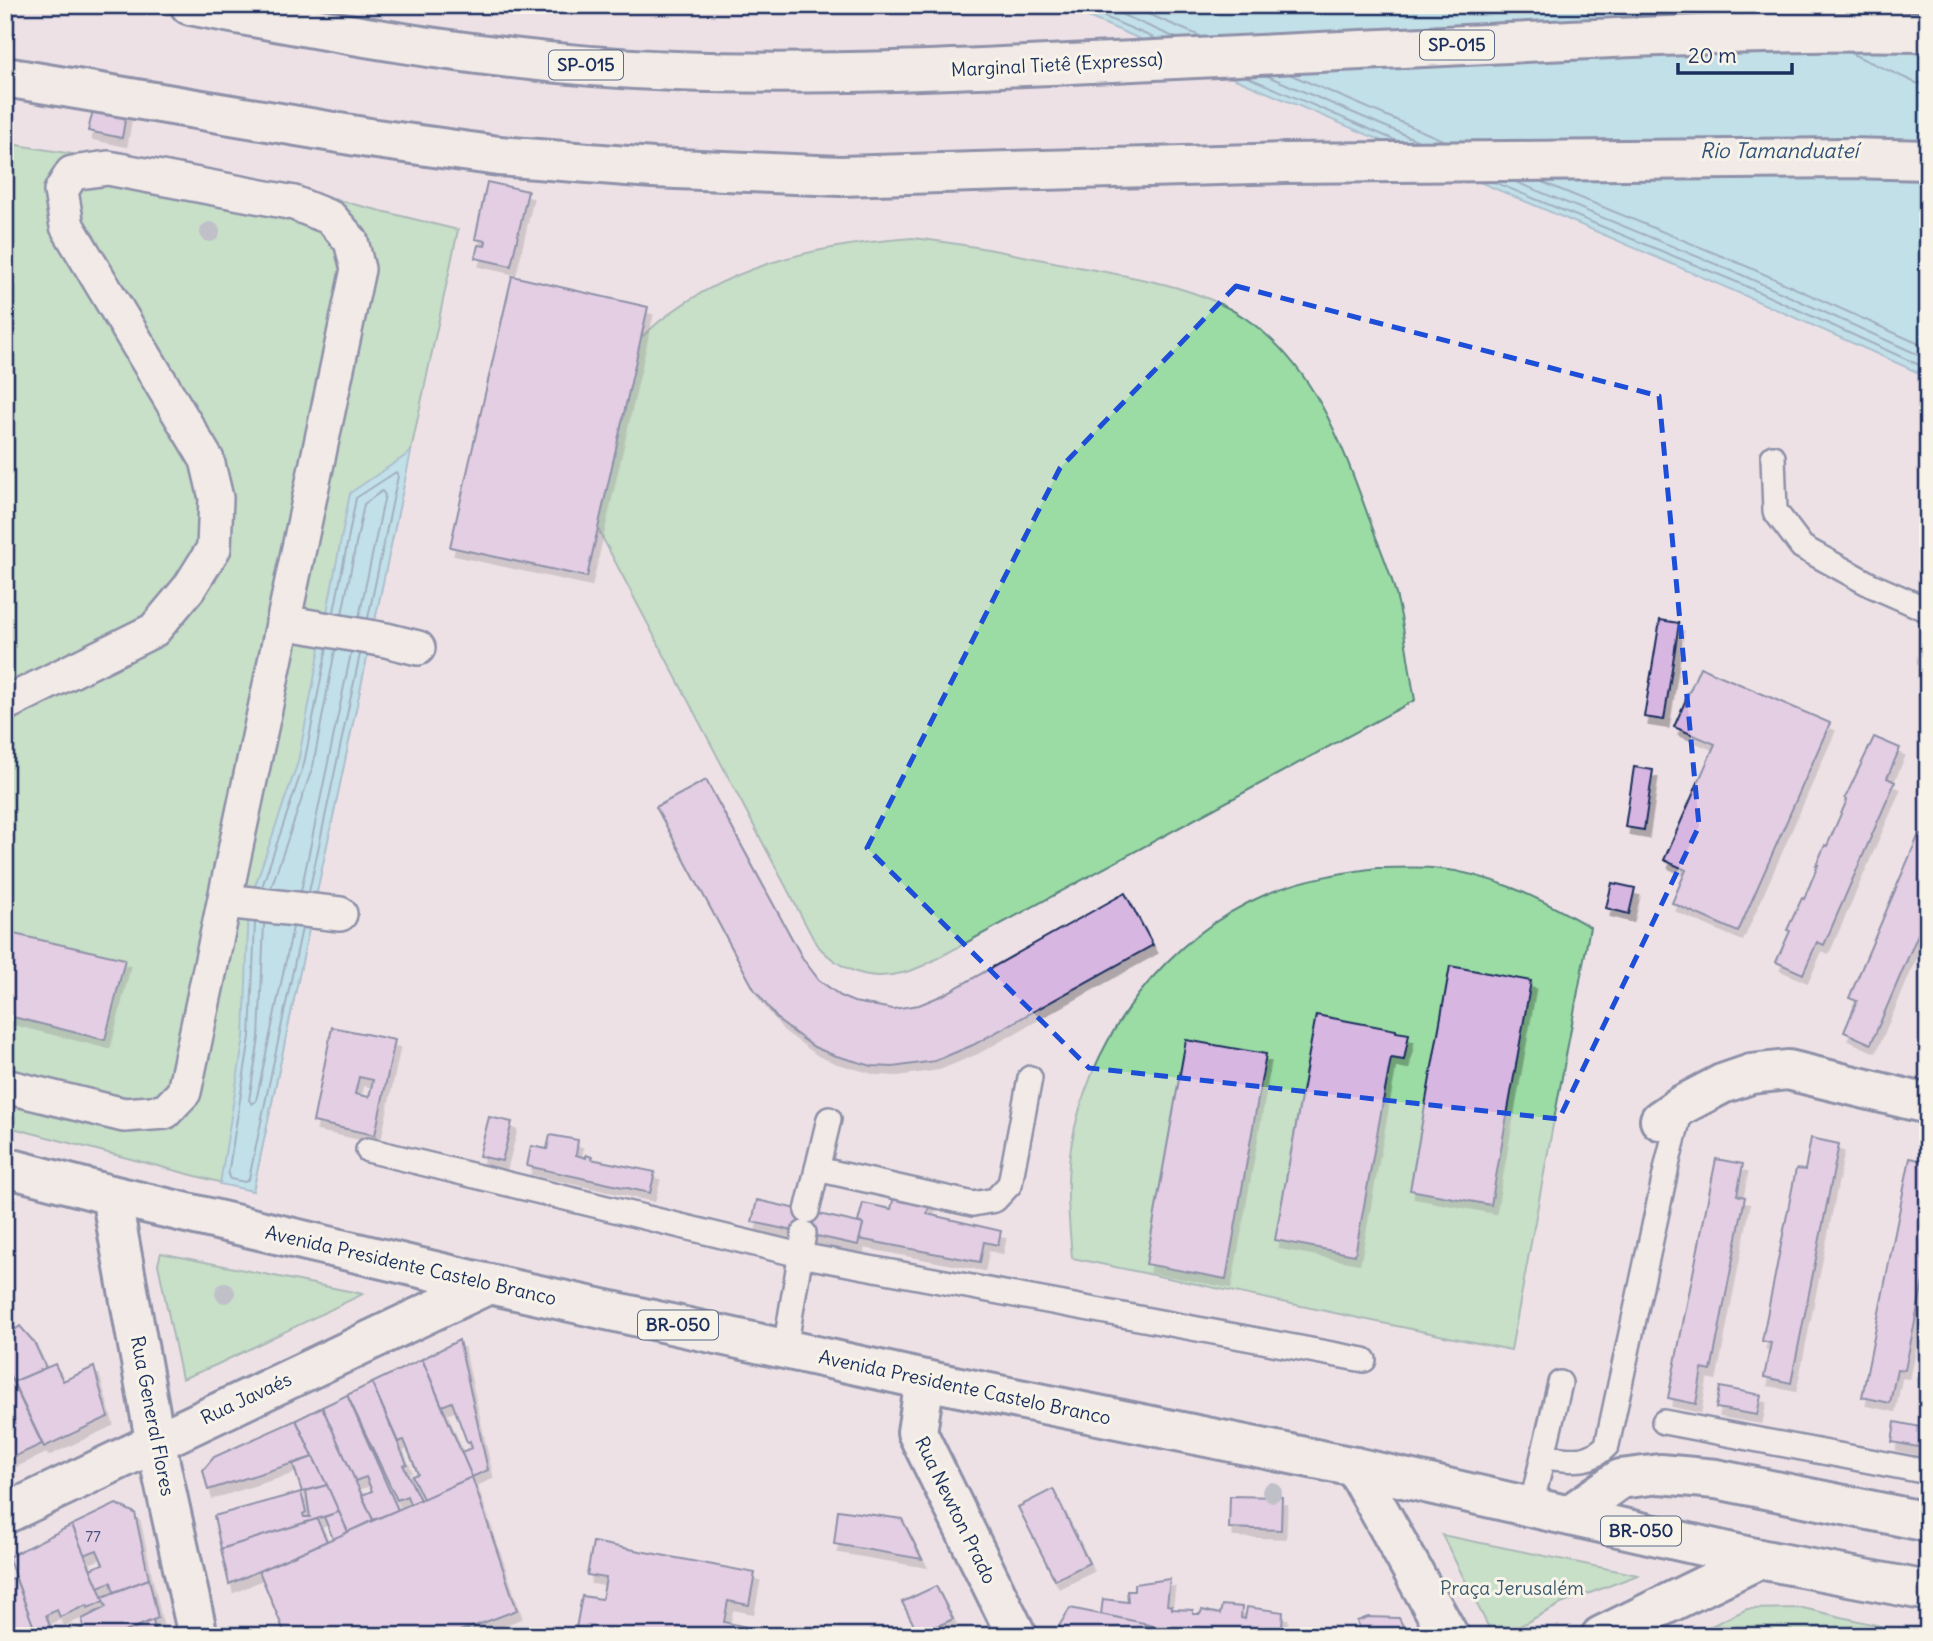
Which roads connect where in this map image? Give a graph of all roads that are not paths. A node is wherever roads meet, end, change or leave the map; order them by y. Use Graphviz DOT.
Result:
graph roads {
  1 [pos="190,5"];
  2 [pos="1928,32"];
  3 [pos="5,77"];
  4 [pos="1928,160"];
  5 [pos="1773,457"];
  6 [pos="1928,610"];
  7 [pos="283,622"];
  8 [pos="418,648"];
  9 [pos="5,704"];
  10 [pos="232,902"];
  11 [pos="330,913"];
  12 [pos="1030,1078"];
  13 [pos="5,1086"];
  14 [pos="1928,1104"];
  15 [pos="1671,1112"];
  16 [pos="829,1119"];
  17 [pos="368,1150"];
  18 [pos="5,1167"];
  19 [pos="817,1168"];
  20 [pos="111,1195"];
  21 [pos="804,1233"];
  22 [pos="489,1284"];
  23 [pos="785,1349"];
  24 [pos="1364,1360"];
  25 [pos="925,1380"];
  26 [pos="1560,1383"];
  27 [pos="1664,1422"];
  28 [pos="155,1440"];
  29 [pos="1543,1457"];
  30 [pos="1355,1467"];
  31 [pos="1928,1472"];
  32 [pos="1531,1507"];
  33 [pos="5,1514"];
  34 [pos="1569,1515"];
  35 [pos="1928,1522"];
  36 [pos="1759,1559"];
  37 [pos="1928,1591"];
  38 [pos="198,1636"];
  39 [pos="1017,1636"];
  40 [pos="1449,1636"];
  41 [pos="1601,1636"];
  1 -- 2 [label="main road, Marginal Tietê (Expressa) / SP-015"];
  3 -- 4 [label="main road"];
  5 -- 6 [label="lane"];
  7 -- 8 [label="street"];
  7 -- 9 [label="street"];
  7 -- 10 [label="street"];
  10 -- 11 [label="street"];
  10 -- 13 [label="street"];
  12 -- 19 [label="lane"];
  14 -- 15 [label="main road"];
  15 -- 29 [label="lane"];
  16 -- 19 [label="lane"];
  17 -- 21 [label="lane"];
  18 -- 20 [label="main road, Avenida Presidente Castelo Branco / BR-050"];
  19 -- 21 [label="lane"];
  20 -- 22 [label="main road, Avenida Presidente Castelo Branco / BR-050"];
  20 -- 28 [label="main road, Rua General Flores"];
  21 -- 23 [label="lane"];
  21 -- 24 [label="lane"];
  22 -- 23 [label="main road, Avenida Presidente Castelo Branco / BR-050"];
  22 -- 28 [label="main road, Rua Javaés"];
  23 -- 25 [label="main road, Avenida Presidente Castelo Branco / BR-050"];
  25 -- 30 [label="main road, Avenida Presidente Castelo Branco / BR-050"];
  25 -- 39 [label="main road, Rua Newton Prado"];
  26 -- 29 [label="lane"];
  27 -- 31 [label="lane"];
  28 -- 33 [label="main road, Rua Javaés"];
  28 -- 38 [label="main road, Rua General Flores"];
  29 -- 32 [label="lane"];
  30 -- 32 [label="main road, Avenida Presidente Castelo Branco / BR-050"];
  30 -- 40 [label="main road"];
  32 -- 34 [label="main road, Avenida Presidente Castelo Branco / BR-050"];
  34 -- 35 [label="main road"];
  34 -- 36 [label="main road, Avenida Presidente Castelo Branco / BR-050"];
  36 -- 37 [label="main road, Avenida Presidente Castelo Branco / BR-050"];
  36 -- 41 [label="main road"];
}
